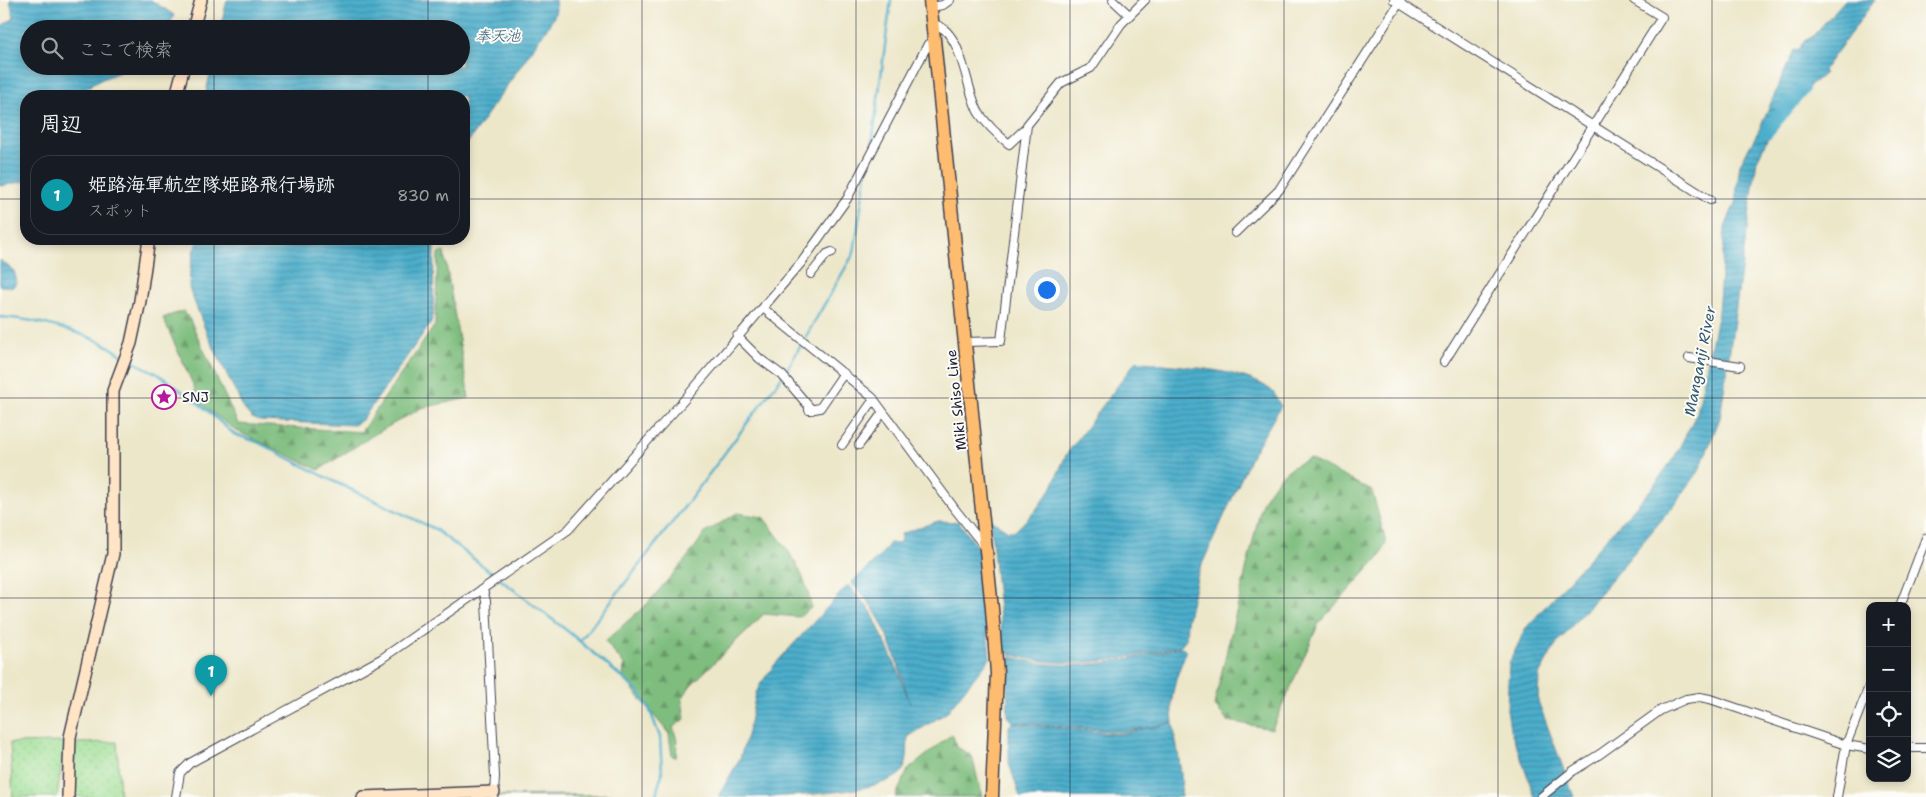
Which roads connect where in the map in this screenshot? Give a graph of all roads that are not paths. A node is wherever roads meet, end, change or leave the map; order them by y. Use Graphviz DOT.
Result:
graph roads {
  1 [pos="201,0"];
  2 [pos="950,0"];
  3 [pos="1113,0"];
  4 [pos="1145,0"];
  5 [pos="1634,0"];
  6 [pos="1398,1"];
  7 [pos="930,4"];
  8 [pos="1129,15"];
  9 [pos="195,20"];
  10 [pos="932,24"];
  11 [pos="934,42"];
  12 [pos="182,75"];
  13 [pos="178,90"];
  14 [pos="1592,127"];
  15 [pos="1026,129"];
  16 [pos="1710,200"];
  17 [pos="1235,233"];
  18 [pos="815,243"];
  19 [pos="148,245"];
  20 [pos="801,263"];
  21 [pos="763,308"];
  22 [pos="738,336"];
  23 [pos="965,342"];
  24 [pos="1693,358"];
  25 [pos="1444,362"];
  26 [pos="1740,366"];
  27 [pos="844,373"];
  28 [pos="874,399"];
  29 [pos="883,412"];
  30 [pos="842,445"];
  31 [pos="859,446"];
  32 [pos="1926,538"];
  33 [pos="986,547"];
  34 [pos="482,590"];
  35 [pos="1902,602"];
  36 [pos="1867,692"];
  37 [pos="1846,745"];
  38 [pos="1866,748"];
  39 [pos="1911,748"];
  40 [pos="1926,748"];
  41 [pos="494,795"];
  42 [pos="68,797"];
  43 [pos="176,797"];
  44 [pos="363,797"];
  45 [pos="992,797"];
  46 [pos="1541,797"];
  47 [pos="1837,797"];
  1 -- 9 [label="street"];
  2 -- 7 [label="street"];
  3 -- 8 [label="street"];
  4 -- 8 [label="street"];
  5 -- 14 [label="street"];
  6 -- 14 [label="street"];
  6 -- 17 [label="street"];
  7 -- 10 [label="main road, Miki Shiso Line"];
  8 -- 15 [label="street"];
  10 -- 11 [label="main road, Miki Shiso Line"];
  10 -- 15 [label="street"];
  11 -- 18 [label="street"];
  11 -- 23 [label="main road, Miki Shiso Line"];
  12 -- 13 [label="street"];
  14 -- 16 [label="street"];
  14 -- 25 [label="street"];
  15 -- 23 [label="street"];
  18 -- 20 [label="street"];
  18 -- 20 [label="street"];
  19 -- 42 [label="street"];
  20 -- 21 [label="street"];
  21 -- 22 [label="street"];
  21 -- 27 [label="street"];
  22 -- 27 [label="street"];
  22 -- 34 [label="street"];
  23 -- 33 [label="main road, Miki Shiso Line"];
  24 -- 26 [label="street"];
  27 -- 28 [label="street"];
  28 -- 29 [label="street"];
  28 -- 30 [label="street"];
  29 -- 31 [label="street"];
  29 -- 33 [label="street"];
  32 -- 35 [label="street"];
  33 -- 45 [label="main road, Miki Shiso Line"];
  34 -- 41 [label="street"];
  34 -- 43 [label="street"];
  36 -- 37 [label="street"];
  37 -- 38 [label="street"];
  37 -- 46 [label="street"];
  37 -- 47 [label="street"];
  39 -- 40 [label="street"];
  41 -- 44 [label="street"];
}
